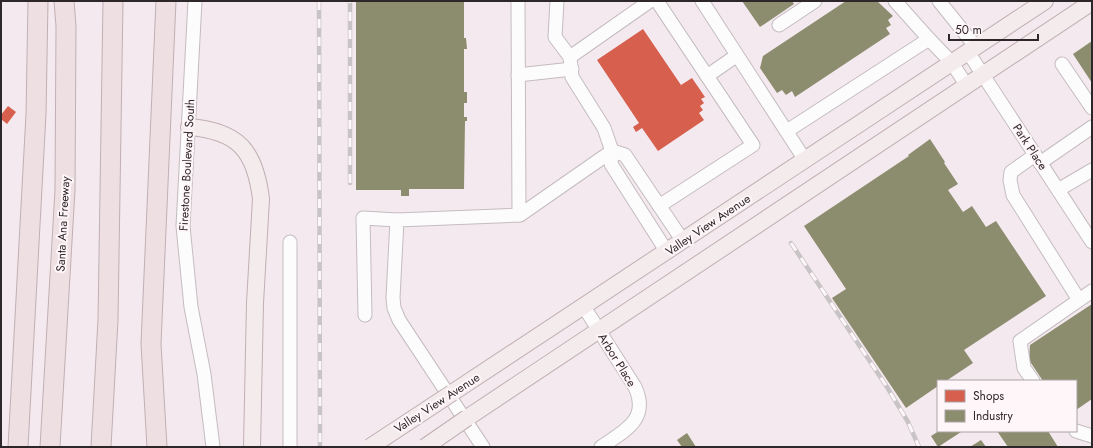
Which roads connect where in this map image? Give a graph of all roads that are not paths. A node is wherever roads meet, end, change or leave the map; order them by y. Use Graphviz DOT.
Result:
graph roads {
  1 [pos="38,1"];
  2 [pos="64,1"];
  3 [pos="77,1"];
  4 [pos="113,1"];
  5 [pos="166,1"];
  6 [pos="195,1"];
  7 [pos="518,1"];
  8 [pos="557,1"];
  9 [pos="650,1"];
  10 [pos="656,1"];
  11 [pos="702,1"];
  12 [pos="815,1"];
  13 [pos="895,1"];
  14 [pos="939,1"];
  15 [pos="1045,1"];
  16 [pos="1092,2"];
  17 [pos="779,25"];
  18 [pos="66,26"];
  19 [pos="928,39"];
  20 [pos="972,49"];
  21 [pos="736,56"];
  22 [pos="571,63"];
  23 [pos="952,63"];
  24 [pos="1062,64"];
  25 [pos="518,75"];
  26 [pos="983,75"];
  27 [pos="707,76"];
  28 [pos="966,86"];
  29 [pos="1092,108"];
  30 [pos="189,127"];
  31 [pos="1092,127"];
  32 [pos="787,130"];
  33 [pos="612,151"];
  34 [pos="1038,159"];
  35 [pos="805,160"];
  36 [pos="1092,170"];
  37 [pos="1058,190"];
  38 [pos="659,206"];
  39 [pos="519,215"];
  40 [pos="397,220"];
  41 [pos="290,242"];
  42 [pos="683,242"];
  43 [pos="1092,242"];
  44 [pos="667,252"];
  45 [pos="1092,291"];
  46 [pos="1079,300"];
  47 [pos="584,307"];
  48 [pos="365,315"];
  49 [pos="599,330"];
  50 [pos="1032,380"];
  51 [pos="1077,431"];
  52 [pos="1092,436"];
  53 [pos="18,447"];
  54 [pos="50,447"];
  55 [pos="101,447"];
  56 [pos="157,447"];
  57 [pos="213,447"];
  58 [pos="252,447"];
  59 [pos="290,447"];
  60 [pos="370,447"];
  61 [pos="424,447"];
  62 [pos="483,447"];
  63 [pos="601,447"];
  1 -- 53 [label="highway"];
  2 -- 18 [label="highway, Santa Ana Freeway"];
  3 -- 18 [label="highway"];
  4 -- 55 [label="highway"];
  5 -- 56 [label="highway"];
  6 -- 30 [label="street, Firestone Boulevard South"];
  7 -- 25 [label="street"];
  8 -- 22 [label="street"];
  9 -- 22 [label="street"];
  10 -- 27 [label="street"];
  11 -- 21 [label="street"];
  12 -- 17 [label="street"];
  13 -- 19 [label="street"];
  14 -- 20 [label="street, Park Place"];
  15 -- 20 [label="main road, Valley View Avenue"];
  16 -- 26 [label="main road"];
  18 -- 54 [label="highway, Santa Ana Freeway"];
  19 -- 23 [label="street"];
  19 -- 32 [label="street"];
  20 -- 23 [label="main road, Valley View Avenue"];
  20 -- 26 [label="street, Park Place"];
  21 -- 27 [label="street"];
  21 -- 32 [label="street"];
  22 -- 25 [label="street"];
  22 -- 33 [label="street"];
  23 -- 28 [label="street"];
  23 -- 35 [label="main road, Valley View Avenue"];
  24 -- 29 [label="street"];
  25 -- 39 [label="street"];
  26 -- 28 [label="main road"];
  26 -- 34 [label="street, Park Place"];
  27 -- 38 [label="street"];
  28 -- 49 [label="main road"];
  30 -- 57 [label="street, Firestone Boulevard South"];
  30 -- 58 [label="main road"];
  31 -- 34 [label="street"];
  32 -- 35 [label="street"];
  33 -- 38 [label="street"];
  33 -- 39 [label="street"];
  33 -- 44 [label="street"];
  34 -- 37 [label="street, Park Place"];
  34 -- 46 [label="street"];
  35 -- 42 [label="main road, Valley View Avenue"];
  36 -- 37 [label="street"];
  37 -- 43 [label="street, Park Place"];
  38 -- 42 [label="street"];
  39 -- 40 [label="street"];
  40 -- 48 [label="street"];
  40 -- 62 [label="street"];
  41 -- 59 [label="street"];
  42 -- 44 [label="main road, Valley View Avenue"];
  44 -- 47 [label="main road, Valley View Avenue"];
  45 -- 46 [label="street"];
  46 -- 50 [label="street"];
  47 -- 49 [label="street, Arbor Place"];
  47 -- 60 [label="main road, Valley View Avenue, bridge"];
  49 -- 61 [label="main road, bridge"];
  49 -- 63 [label="street, Arbor Place"];
  51 -- 52 [label="street"];
}
